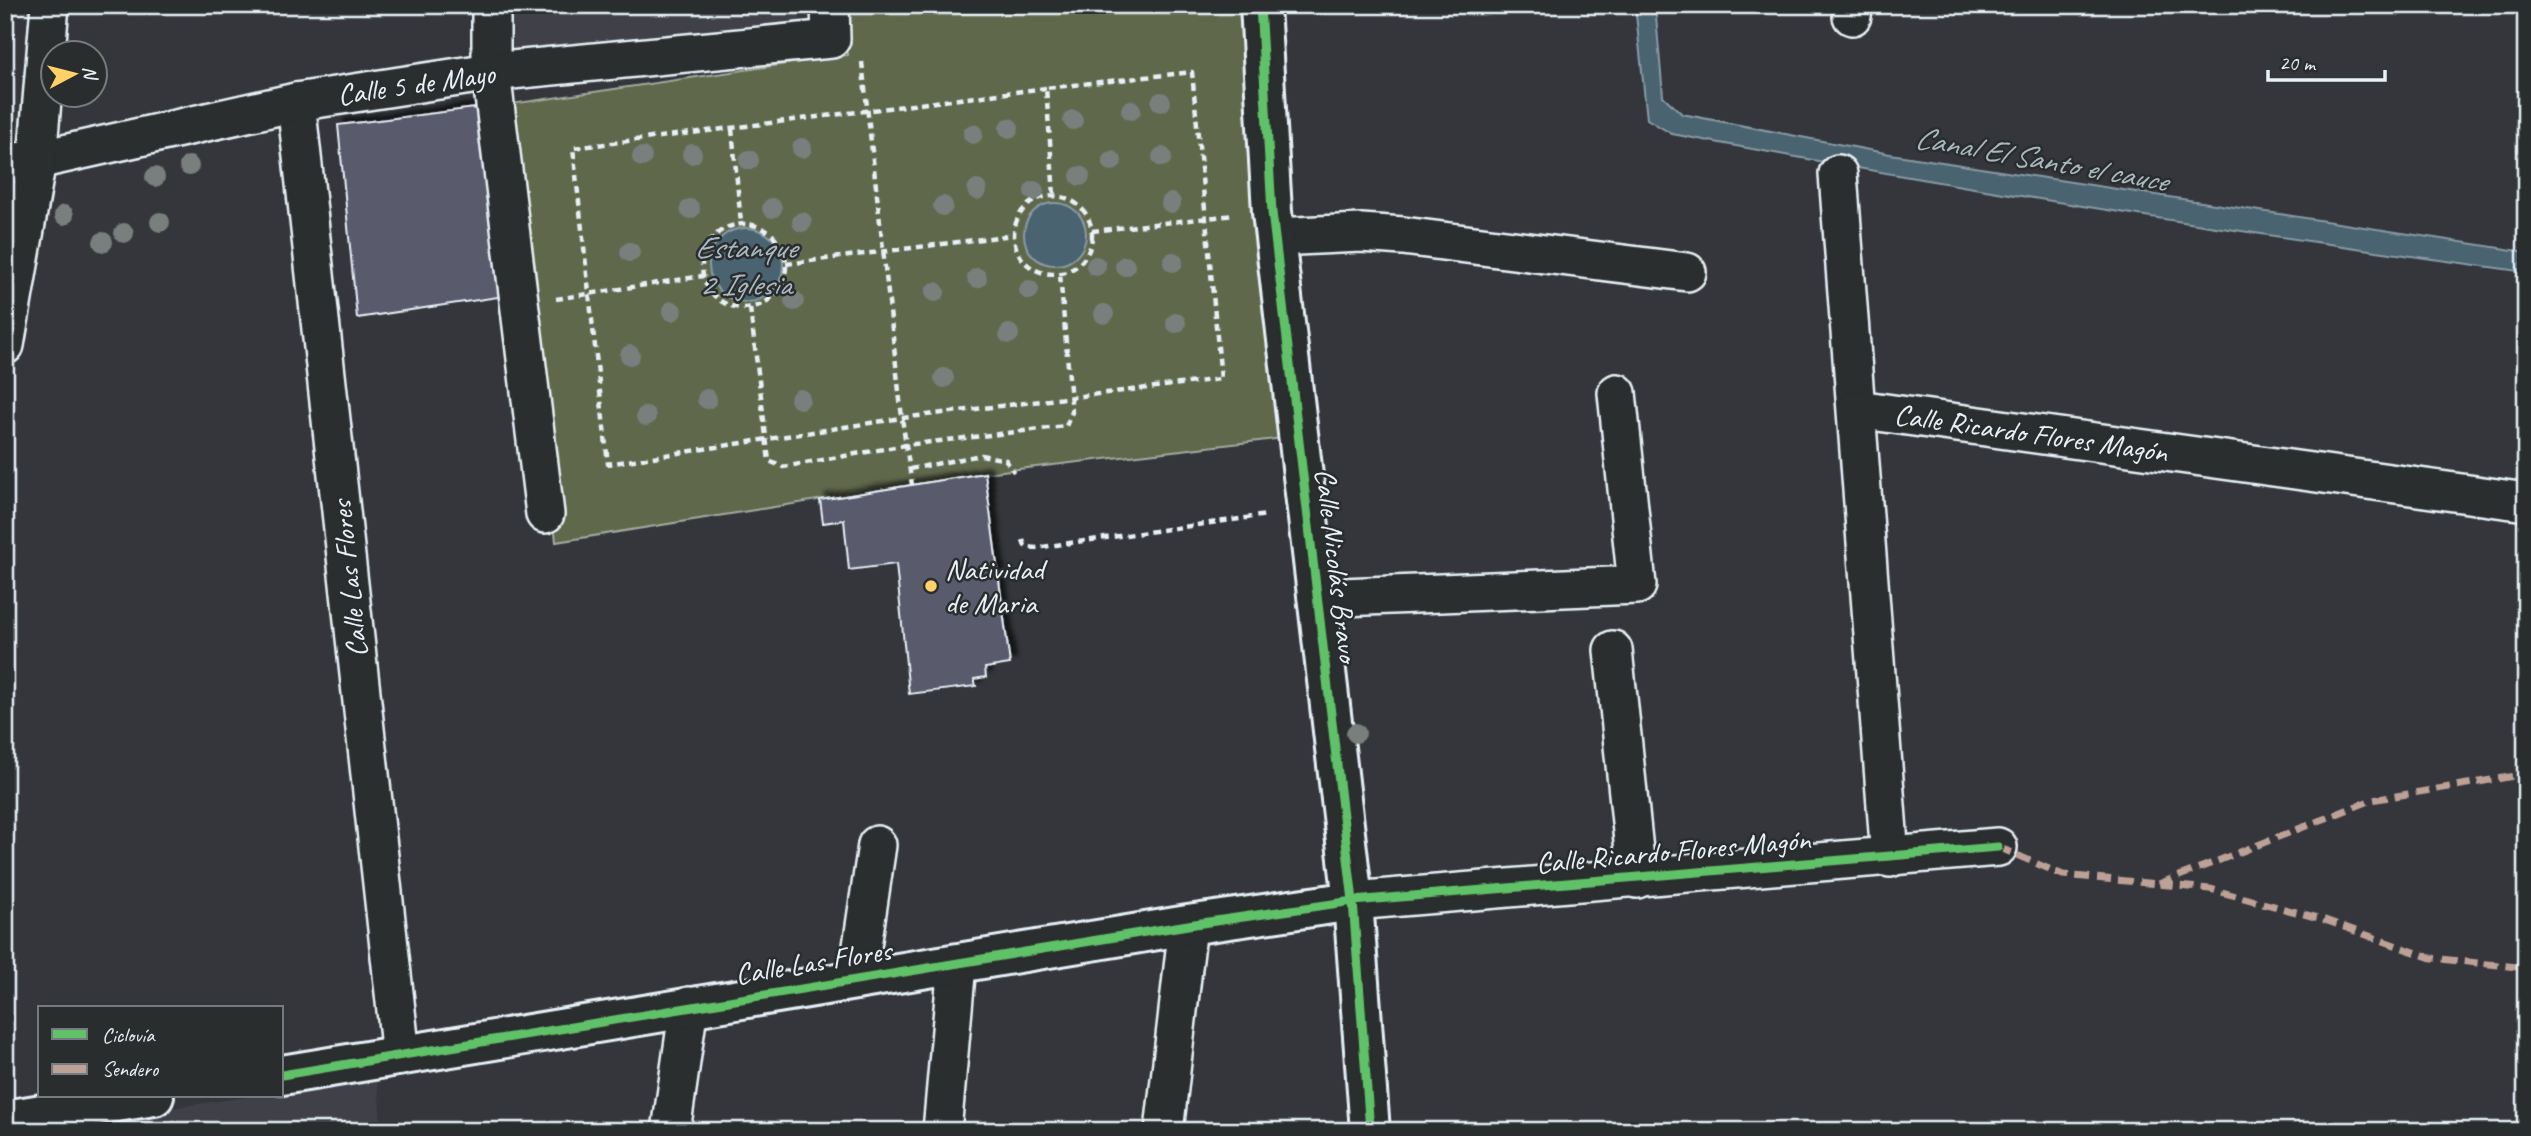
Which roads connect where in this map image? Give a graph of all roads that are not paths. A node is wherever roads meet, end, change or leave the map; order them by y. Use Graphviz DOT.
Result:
graph roads {
  1 [pos="50,5"];
  2 [pos="491,5"];
  3 [pos="1260,5"];
  4 [pos="841,31"];
  5 [pos="491,72"];
  6 [pos="296,102"];
  7 [pos="21,161"];
  8 [pos="1838,174"];
  9 [pos="1273,224"];
  10 [pos="1687,272"];
  11 [pos="5,345"];
  12 [pos="1617,393"];
  13 [pos="1857,409"];
  14 [pos="2526,502"];
  15 [pos="545,514"];
  16 [pos="1317,598"];
  17 [pos="1613,650"];
  18 [pos="877,845"];
  19 [pos="1998,847"];
  20 [pos="1890,858"];
  21 [pos="1637,879"];
  22 [pos="1353,901"];
  23 [pos="1188,925"];
  24 [pos="957,964"];
  25 [pos="857,980"];
  26 [pos="690,1006"];
  27 [pos="401,1056"];
  28 [pos="284,1075"];
  29 [pos="141,1098"];
  30 [pos="5,1120"];
  31 [pos="671,1131"];
  32 [pos="942,1131"];
  33 [pos="1164,1131"];
  34 [pos="1370,1131"];
  1 -- 7 [label="street"];
  2 -- 5 [label="street"];
  3 -- 9 [label="street, Calle Nicolás Bravo"];
  4 -- 5 [label="street, Calle 5 de Mayo"];
  5 -- 6 [label="street, Calle 5 de Mayo"];
  5 -- 15 [label="street"];
  6 -- 7 [label="street, Calle 5 de Mayo"];
  6 -- 27 [label="street, Calle Las Flores"];
  7 -- 11 [label="street"];
  8 -- 13 [label="street"];
  9 -- 10 [label="street"];
  9 -- 16 [label="street, Calle Nicolás Bravo"];
  12 -- 16 [label="street"];
  13 -- 14 [label="street, Calle Ricardo Flores Magón"];
  13 -- 20 [label="street, Calle Ricardo Flores Magón"];
  16 -- 22 [label="street, Calle Nicolás Bravo"];
  17 -- 21 [label="street"];
  18 -- 25 [label="street"];
  19 -- 20 [label="street, Calle Ricardo Flores Magón"];
  20 -- 21 [label="street, Calle Ricardo Flores Magón"];
  21 -- 22 [label="street, Calle Ricardo Flores Magón"];
  22 -- 23 [label="street, Calle Las Flores"];
  22 -- 34 [label="street, Calle Nicolás Bravo"];
  23 -- 24 [label="street, Calle Las Flores"];
  23 -- 33 [label="street"];
  24 -- 25 [label="street, Calle Las Flores"];
  24 -- 32 [label="street"];
  25 -- 26 [label="street, Calle Las Flores"];
  26 -- 27 [label="street, Calle Las Flores"];
  26 -- 31 [label="street"];
  27 -- 28 [label="street, Calle Las Flores"];
  29 -- 30 [label="street"];
}
